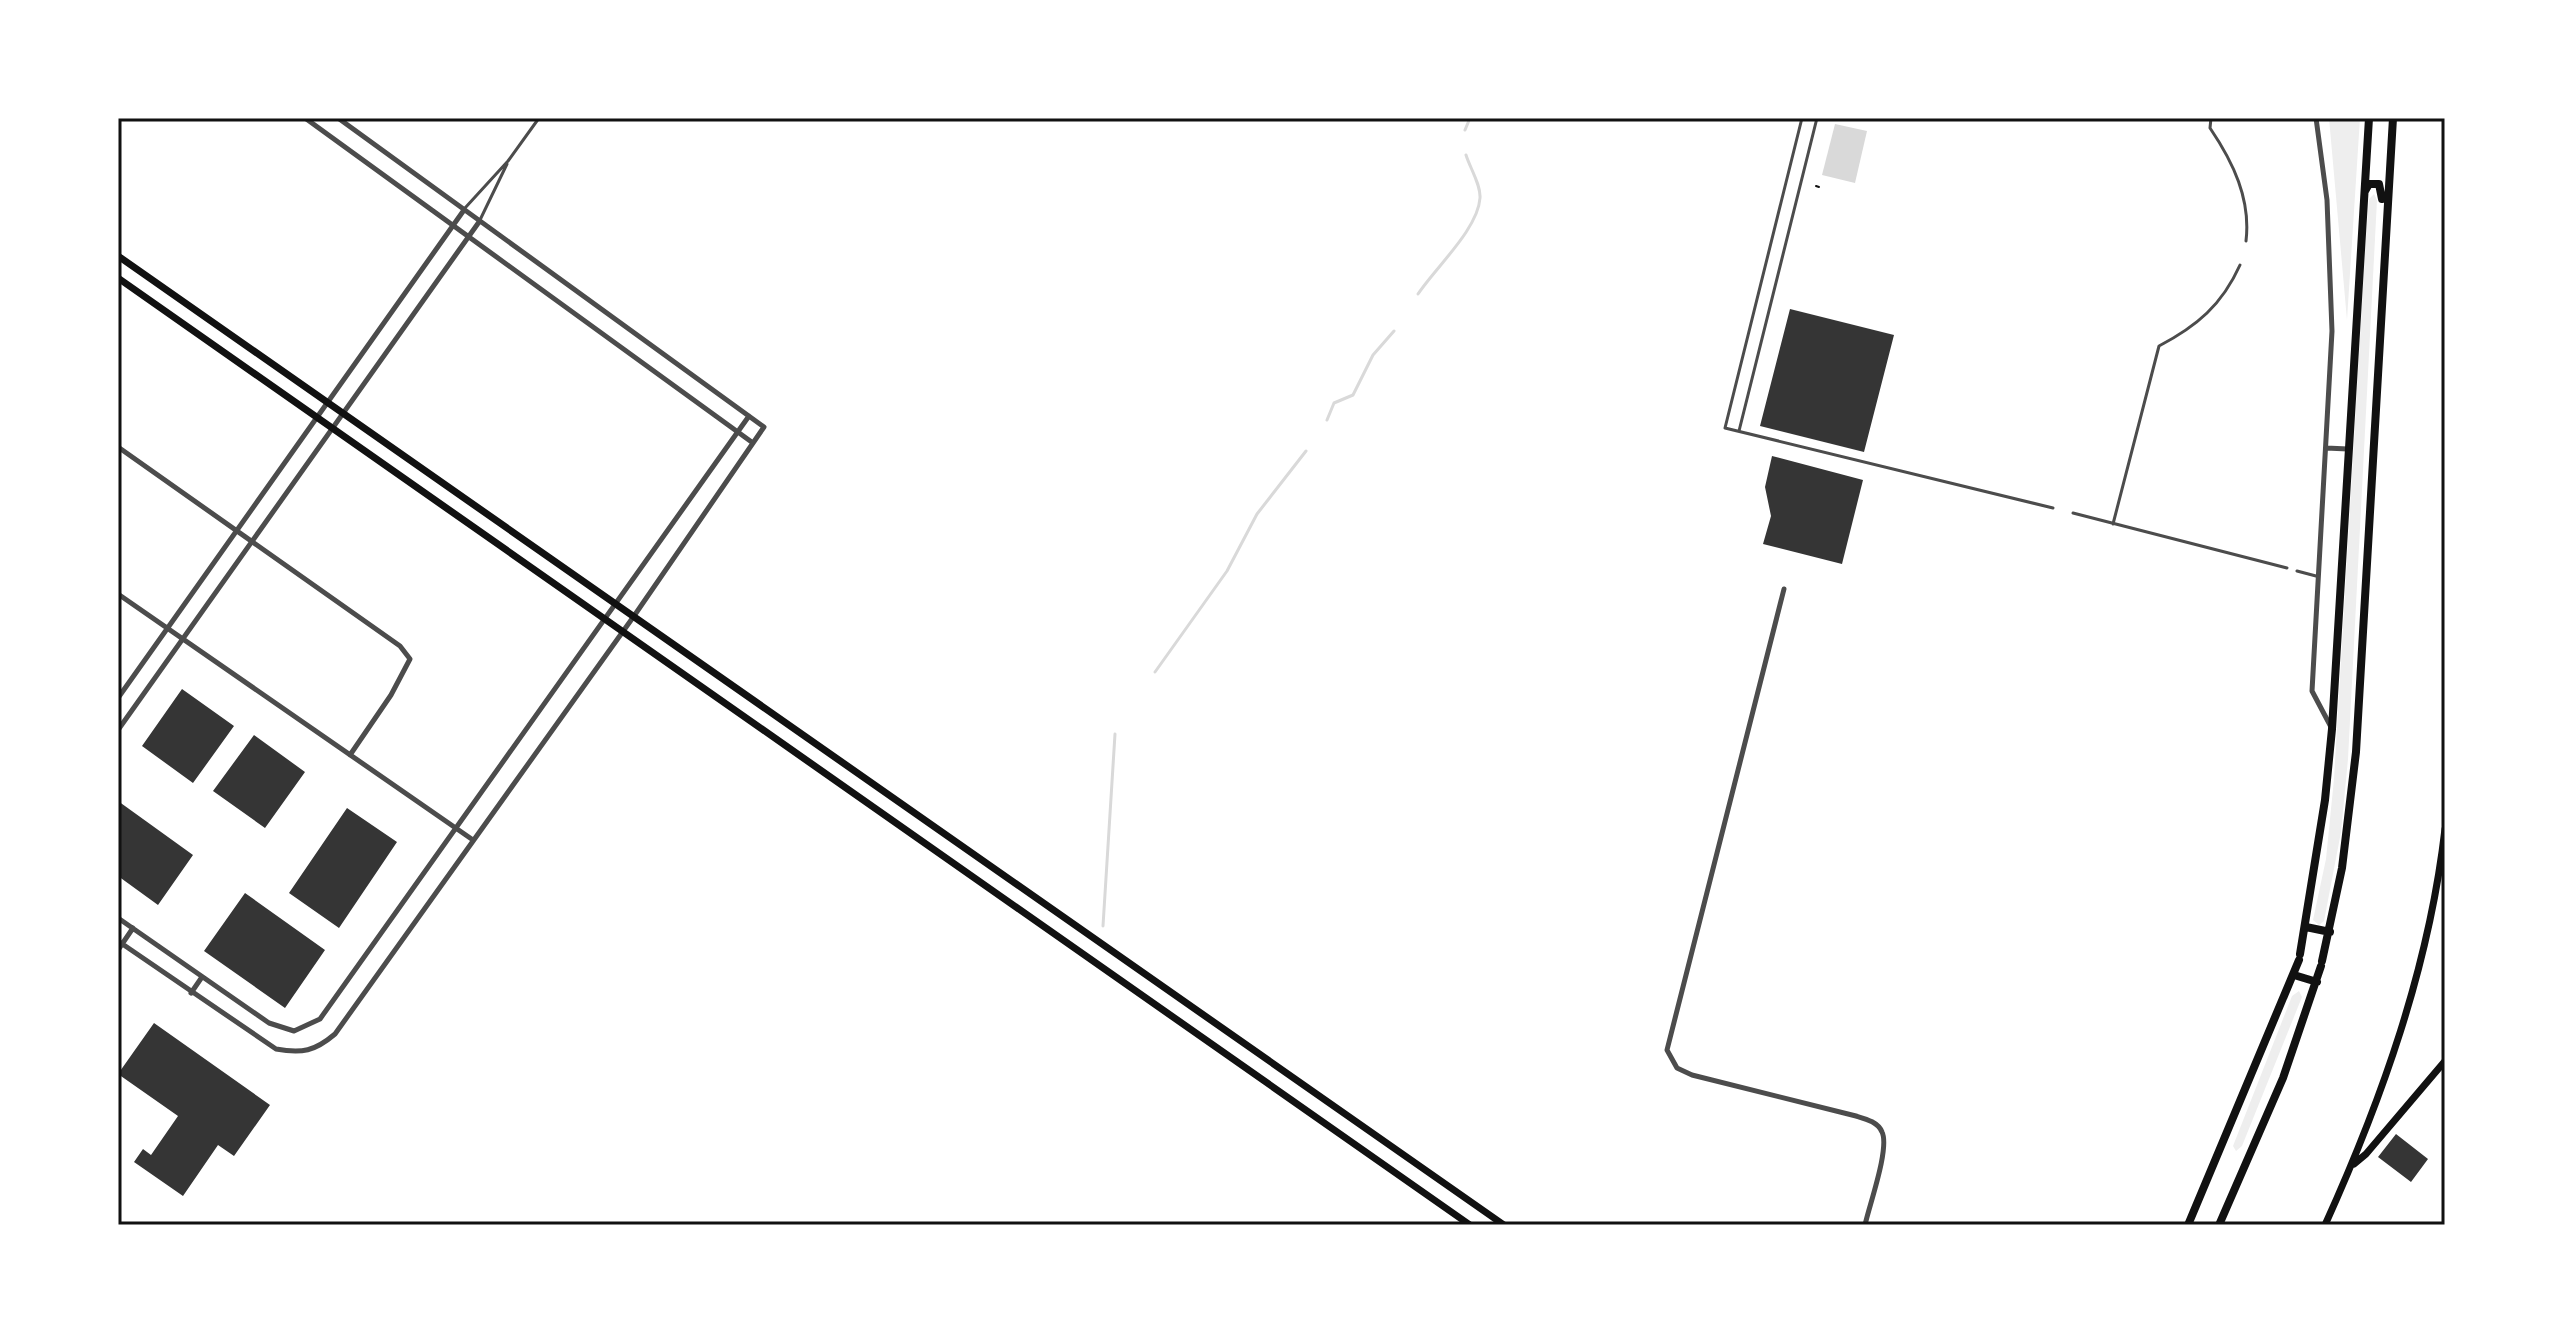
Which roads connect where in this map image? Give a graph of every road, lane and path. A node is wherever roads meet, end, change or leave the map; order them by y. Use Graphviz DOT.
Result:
graph roads {
  1 [pos="305,118"];
  2 [pos="338,118"];
  3 [pos="539,118"];
  4 [pos="1802,118"];
  5 [pos="1817,118"];
  6 [pos="2211,118"];
  7 [pos="2316,118"];
  8 [pos="2369,118"];
  9 [pos="2393,118"];
  10 [pos="508,161"];
  11 [pos="2363,196"];
  12 [pos="464,210"];
  13 [pos="479,222"];
  14 [pos="452,226"];
  15 [pos="468,238"];
  16 [pos="2246,241"];
  17 [pos="118,256"];
  18 [pos="2240,265"];
  19 [pos="118,278"];
  20 [pos="2380,311"];
  21 [pos="328,403"];
  22 [pos="343,414"];
  23 [pos="749,416"];
  24 [pos="317,418"];
  25 [pos="333,429"];
  26 [pos="1739,431"];
  27 [pos="737,432"];
  28 [pos="753,443"];
  29 [pos="118,447"];
  30 [pos="2326,448"];
  31 [pos="2348,449"];
  32 [pos="2053,508"];
  33 [pos="2073,513"];
  34 [pos="2113,524"];
  35 [pos="236,530"];
  36 [pos="252,541"];
  37 [pos="2287,568"];
  38 [pos="2297,571"];
  39 [pos="2318,577"];
  40 [pos="1784,589"];
  41 [pos="118,594"];
  42 [pos="616,604"];
  43 [pos="634,616"];
  44 [pos="606,618"];
  45 [pos="166,628"];
  46 [pos="623,630"];
  47 [pos="182,639"];
  48 [pos="118,698"];
  49 [pos="2332,729"];
  50 [pos="118,730"];
  51 [pos="350,755"];
  52 [pos="930,824"];
  53 [pos="457,829"];
  54 [pos="2445,829"];
  55 [pos="920,839"];
  56 [pos="473,840"];
  57 [pos="118,918"];
  58 [pos="2306,927"];
  59 [pos="133,928"];
  60 [pos="2330,932"];
  61 [pos="119,945"];
  62 [pos="2294,975"];
  63 [pos="202,977"];
  64 [pos="2317,982"];
  65 [pos="191,993"];
  66 [pos="2445,1061"];
  67 [pos="2352,1165"];
  68 [pos="1470,1225"];
  69 [pos="1504,1225"];
  70 [pos="1865,1225"];
  71 [pos="2188,1225"];
  72 [pos="2219,1225"];
  73 [pos="2325,1225"];
  1 -- 14 [label="street"];
  2 -- 12 [label="street"];
  3 -- 10 [label="lane"];
  4 -- 26 [label="lane"];
  5 -- 26 [label="lane"];
  6 -- 16 [label="lane"];
  7 -- 30 [label="street"];
  8 -- 11 [label="main road"];
  9 -- 20 [label="main road"];
  10 -- 12 [label="lane"];
  10 -- 13 [label="lane"];
  11 -- 20 [label="main road"];
  11 -- 31 [label="main road"];
  12 -- 13 [label="street"];
  12 -- 14 [label="street"];
  13 -- 15 [label="street"];
  13 -- 23 [label="street"];
  14 -- 15 [label="street"];
  14 -- 21 [label="street"];
  15 -- 22 [label="street"];
  15 -- 27 [label="street"];
  17 -- 21 [label="main road"];
  18 -- 34 [label="lane"];
  19 -- 24 [label="main road"];
  20 -- 60 [label="main road"];
  21 -- 22 [label="main road"];
  21 -- 24 [label="street"];
  22 -- 25 [label="street"];
  22 -- 42 [label="main road"];
  23 -- 27 [label="street"];
  23 -- 28 [label="street"];
  24 -- 25 [label="main road"];
  24 -- 35 [label="street"];
  25 -- 36 [label="street"];
  25 -- 44 [label="main road"];
  26 -- 32 [label="lane"];
  27 -- 28 [label="street"];
  27 -- 42 [label="street"];
  28 -- 43 [label="street"];
  29 -- 35 [label="street"];
  30 -- 31 [label="street"];
  30 -- 39 [label="street"];
  31 -- 49 [label="main road"];
  33 -- 34 [label="lane"];
  34 -- 37 [label="lane"];
  35 -- 36 [label="street"];
  35 -- 45 [label="street"];
  36 -- 47 [label="street"];
  36 -- 51 [label="street"];
  38 -- 39 [label="lane"];
  39 -- 49 [label="street"];
  40 -- 70 [label="street"];
  41 -- 45 [label="street"];
  42 -- 43 [label="main road"];
  42 -- 44 [label="street"];
  43 -- 46 [label="street"];
  43 -- 52 [label="main road"];
  44 -- 46 [label="main road"];
  44 -- 53 [label="street"];
  45 -- 47 [label="street"];
  45 -- 48 [label="street"];
  46 -- 55 [label="main road"];
  46 -- 56 [label="street"];
  47 -- 50 [label="street"];
  47 -- 51 [label="street"];
  49 -- 58 [label="main road"];
  51 -- 53 [label="street"];
  52 -- 55 [label="main road"];
  52 -- 69 [label="main road"];
  53 -- 56 [label="street"];
  53 -- 63 [label="street"];
  54 -- 67 [label="main road"];
  55 -- 68 [label="main road"];
  56 -- 65 [label="street"];
  57 -- 59 [label="street"];
  58 -- 60 [label="main road"];
  58 -- 62 [label="main road"];
  59 -- 61 [label="street"];
  59 -- 63 [label="street"];
  60 -- 64 [label="main road"];
  61 -- 65 [label="street"];
  62 -- 64 [label="main road"];
  62 -- 71 [label="main road"];
  63 -- 65 [label="street"];
  64 -- 72 [label="main road"];
  66 -- 67 [label="main road"];
  67 -- 73 [label="main road"];
}
